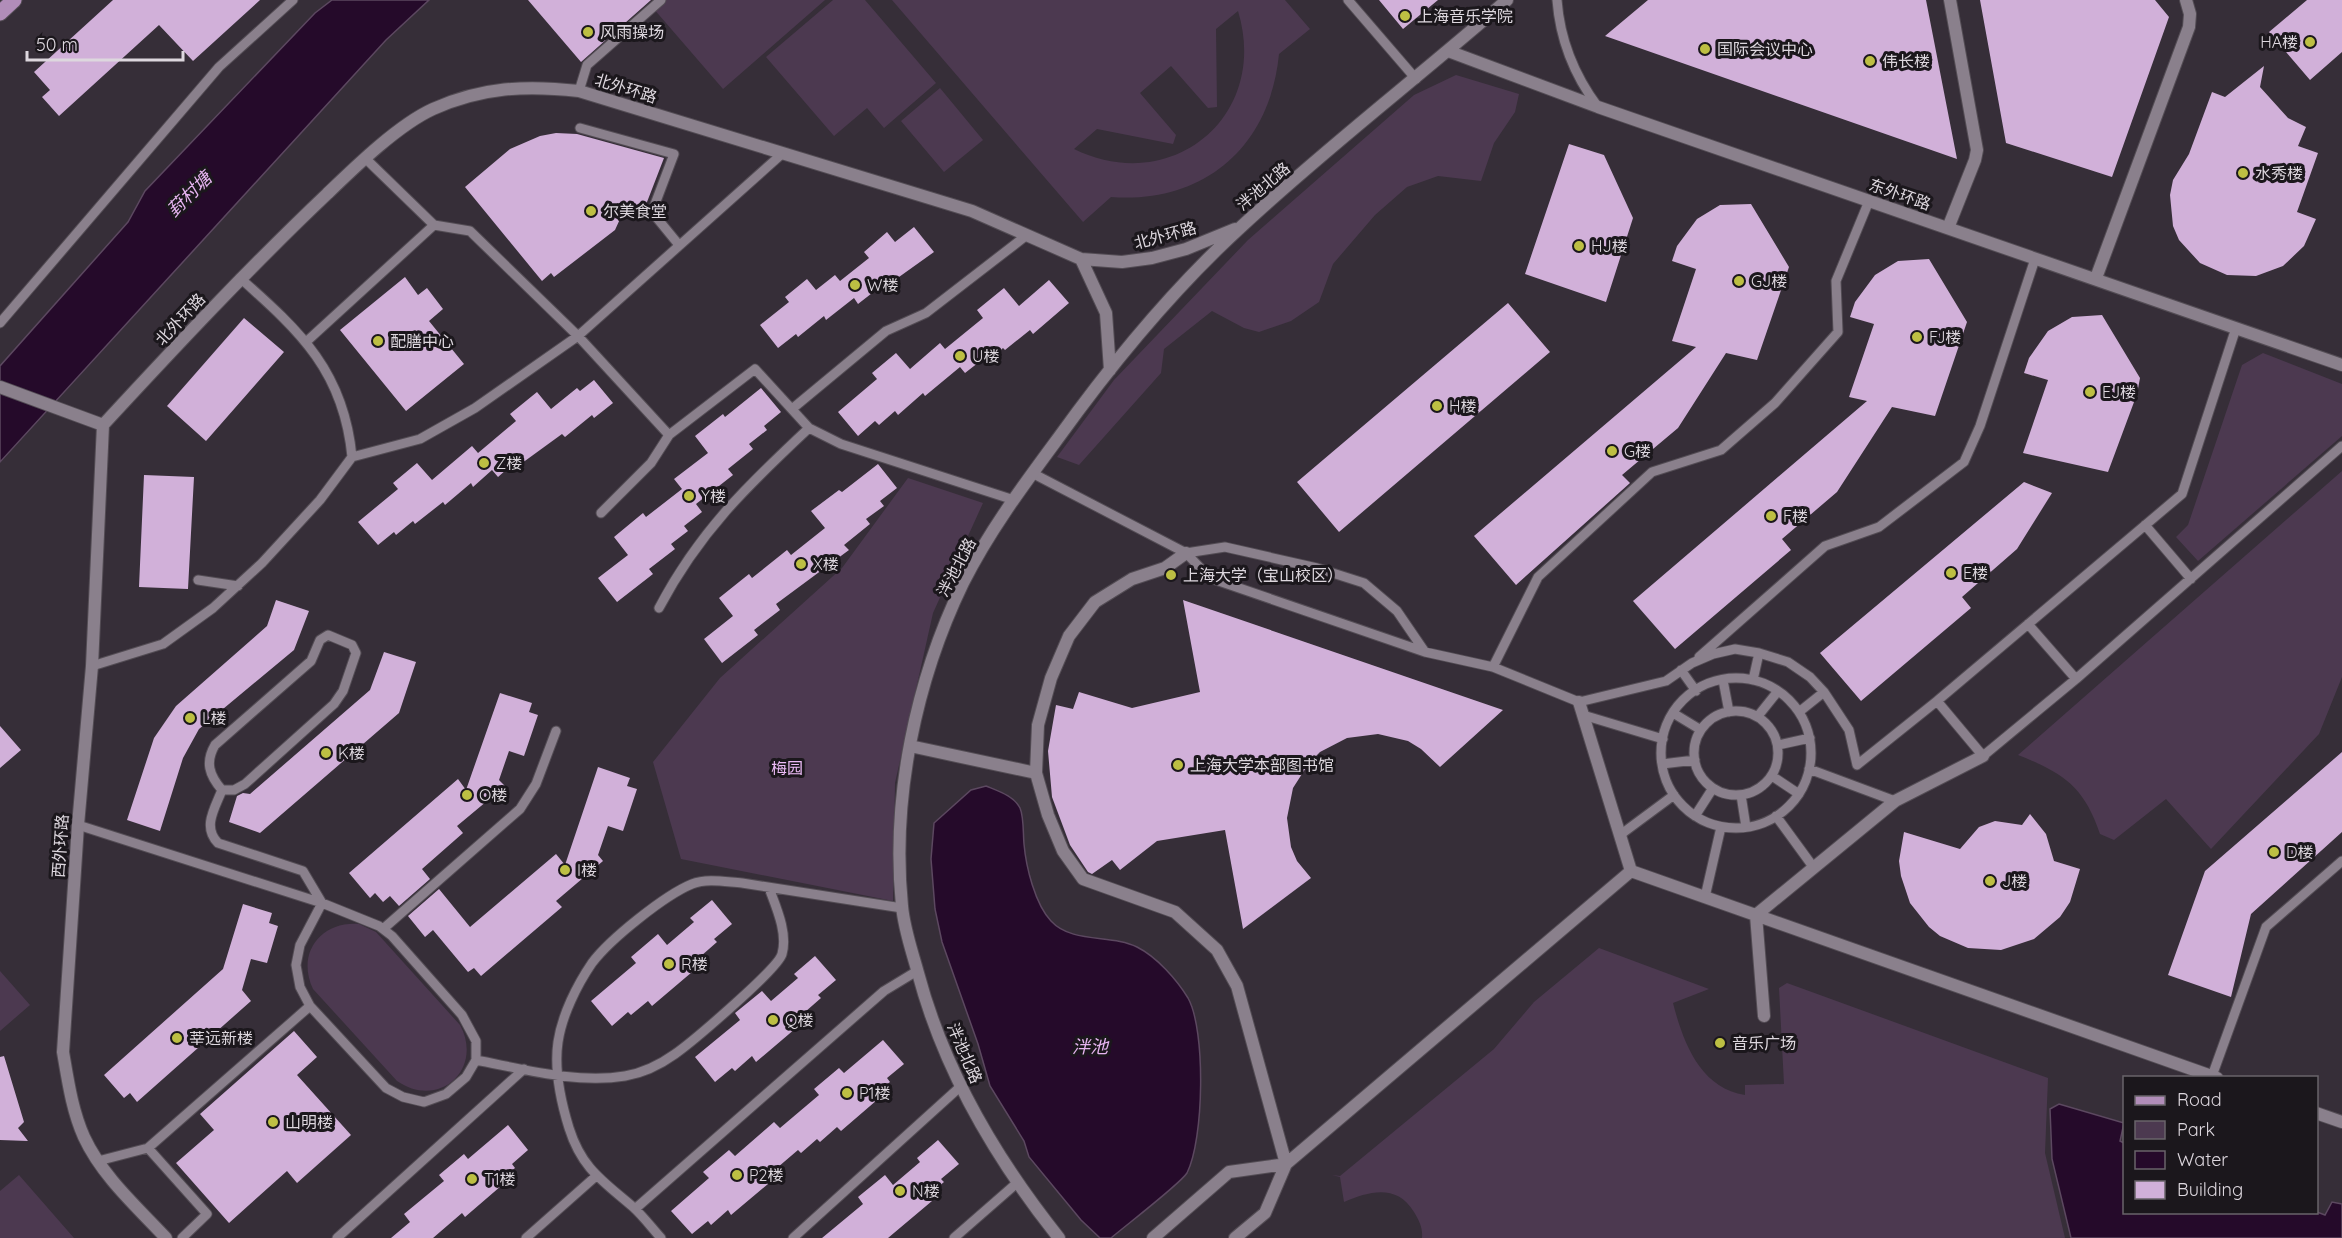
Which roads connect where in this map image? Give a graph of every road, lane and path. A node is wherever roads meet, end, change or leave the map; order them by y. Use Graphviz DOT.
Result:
graph roads {
  1 [pos="14,0"];
  2 [pos="293,0"];
  3 [pos="662,0"];
  4 [pos="1348,0"];
  5 [pos="1507,0"];
  6 [pos="1557,0"];
  7 [pos="1950,0"];
  8 [pos="2186,0"];
  9 [pos="0,13"];
  10 [pos="1448,51"];
  11 [pos="1416,79"];
  12 [pos="579,91"];
  13 [pos="1598,107"];
  14 [pos="580,128"];
  15 [pos="783,153"];
  16 [pos="365,158"];
  17 [pos="1869,201"];
  18 [pos="434,225"];
  19 [pos="1241,226"];
  20 [pos="1948,228"];
  21 [pos="1027,235"];
  22 [pos="680,245"];
  23 [pos="1081,259"];
  24 [pos="2035,259"];
  25 [pos="240,278"];
  26 [pos="2096,278"];
  27 [pos="0,323"];
  28 [pos="2236,328"];
  29 [pos="578,336"];
  30 [pos="306,342"];
  31 [pos="2342,365"];
  32 [pos="1110,370"];
  33 [pos="0,387"];
  34 [pos="792,409"];
  35 [pos="103,425"];
  36 [pos="809,428"];
  37 [pos="669,435"];
  38 [pos="2342,446"];
  39 [pos="352,458"];
  40 [pos="1032,473"];
  41 [pos="1014,500"];
  42 [pos="601,513"];
  43 [pos="2145,525"];
  44 [pos="1186,553"];
  45 [pos="2191,579"];
  46 [pos="198,580"];
  47 [pos="238,586"];
  48 [pos="658,608"];
  49 [pos="2028,624"];
  50 [pos="1425,652"];
  51 [pos="1759,653"];
  52 [pos="1692,663"];
  53 [pos="92,666"];
  54 [pos="1493,667"];
  55 [pos="1681,670"];
  56 [pos="2076,679"];
  57 [pos="1723,680"];
  58 [pos="1753,680"];
  59 [pos="1696,691"];
  60 [pos="1778,691"];
  61 [pos="1824,692"];
  62 [pos="1937,701"];
  63 [pos="1581,709"];
  64 [pos="1729,712"];
  65 [pos="1799,712"];
  66 [pos="1673,713"];
  67 [pos="1758,716"];
  68 [pos="556,730"];
  69 [pos="1701,730"];
  70 [pos="1810,738"];
  71 [pos="1663,739"];
  72 [pos="1778,745"];
  73 [pos="910,746"];
  74 [pos="1983,756"];
  75 [pos="1695,760"];
  76 [pos="1662,764"];
  77 [pos="1809,769"];
  78 [pos="1036,773"];
  79 [pos="1772,776"];
  80 [pos="1713,788"];
  81 [pos="222,790"];
  82 [pos="1799,794"];
  83 [pos="1674,795"];
  84 [pos="1742,795"];
  85 [pos="1895,801"];
  86 [pos="1695,816"];
  87 [pos="1776,816"];
  88 [pos="78,825"];
  89 [pos="1721,827"];
  90 [pos="1746,827"];
  91 [pos="1620,835"];
  92 [pos="2342,861"];
  93 [pos="1814,868"];
  94 [pos="1630,871"];
  95 [pos="769,888"];
  96 [pos="1705,897"];
  97 [pos="322,903"];
  98 [pos="902,908"];
  99 [pos="1756,915"];
  100 [pos="383,929"];
  101 [pos="917,971"];
  102 [pos="310,1006"];
  103 [pos="1764,1016"];
  104 [pos="476,1060"];
  105 [pos="524,1070"];
  106 [pos="558,1074"];
  107 [pos="2212,1076"];
  108 [pos="2215,1076"];
  109 [pos="961,1086"];
  110 [pos="2318,1114"];
  111 [pos="2342,1122"];
  112 [pos="148,1148"];
  113 [pos="98,1161"];
  114 [pos="1286,1164"];
  115 [pos="595,1177"];
  116 [pos="1017,1184"];
  117 [pos="635,1209"];
  118 [pos="1239,1235"];
  119 [pos="166,1238"];
  120 [pos="182,1238"];
  121 [pos="337,1238"];
  122 [pos="526,1238"];
  123 [pos="661,1238"];
  124 [pos="793,1238"];
  125 [pos="954,1238"];
  126 [pos="1059,1238"];
  127 [pos="1152,1238"];
  1 -- 9 [label="main road"];
  2 -- 27 [label="lane"];
  3 -- 12 [label="lane"];
  4 -- 11 [label="lane"];
  5 -- 10 [label="street, 泮池北路"];
  6 -- 13 [label="lane"];
  7 -- 20 [label="street"];
  8 -- 26 [label="street"];
  10 -- 11 [label="street, 泮池北路"];
  10 -- 13 [label="street, 东外环路"];
  11 -- 19 [label="street, 泮池北路"];
  12 -- 15 [label="street, 北外环路"];
  12 -- 16 [label="street, 北外环路"];
  13 -- 17 [label="street, 东外环路"];
  14 -- 22 [label="lane"];
  15 -- 21 [label="street, 北外环路"];
  15 -- 22 [label="lane"];
  16 -- 18 [label="lane"];
  16 -- 25 [label="street, 北外环路"];
  17 -- 20 [label="street, 东外环路"];
  17 -- 54 [label="lane"];
  18 -- 29 [label="lane"];
  18 -- 30 [label="lane"];
  19 -- 23 [label="street, 北外环路"];
  19 -- 32 [label="street, 泮池北路"];
  20 -- 24 [label="street, 东外环路"];
  21 -- 23 [label="street, 北外环路"];
  21 -- 34 [label="lane"];
  22 -- 29 [label="lane"];
  23 -- 32 [label="street"];
  24 -- 26 [label="street, 东外环路"];
  24 -- 52 [label="lane"];
  25 -- 30 [label="lane"];
  25 -- 35 [label="street, 北外环路"];
  26 -- 28 [label="street, 东外环路"];
  28 -- 31 [label="street, 东外环路"];
  28 -- 43 [label="lane"];
  29 -- 37 [label="lane"];
  29 -- 39 [label="lane"];
  30 -- 39 [label="lane"];
  32 -- 40 [label="street, 泮池北路"];
  33 -- 35 [label="street"];
  34 -- 36 [label="lane"];
  34 -- 37 [label="lane"];
  35 -- 53 [label="street, 西外环路"];
  36 -- 41 [label="lane"];
  36 -- 48 [label="lane"];
  37 -- 42 [label="lane"];
  38 -- 45 [label="lane"];
  39 -- 47 [label="lane"];
  40 -- 41 [label="street, 泮池北路"];
  40 -- 44 [label="lane"];
  41 -- 73 [label="street, 泮池北路"];
  43 -- 45 [label="lane"];
  43 -- 49 [label="lane"];
  44 -- 50 [label="lane"];
  44 -- 50 [label="lane"];
  44 -- 78 [label="street"];
  45 -- 56 [label="lane"];
  46 -- 47 [label="lane"];
  47 -- 53 [label="lane"];
  49 -- 56 [label="lane"];
  49 -- 62 [label="lane"];
  50 -- 54 [label="lane"];
  51 -- 52 [label="lane"];
  51 -- 58 [label="lane"];
  51 -- 61 [label="lane"];
  52 -- 55 [label="lane"];
  53 -- 88 [label="street, 西外环路"];
  54 -- 63 [label="lane"];
  55 -- 59 [label="lane"];
  55 -- 63 [label="lane"];
  56 -- 74 [label="lane"];
  57 -- 58 [label="lane"];
  57 -- 59 [label="lane"];
  57 -- 64 [label="lane"];
  58 -- 60 [label="lane"];
  59 -- 66 [label="lane"];
  60 -- 65 [label="lane"];
  60 -- 67 [label="lane"];
  61 -- 62 [label="lane"];
  61 -- 65 [label="lane"];
  62 -- 74 [label="lane"];
  63 -- 71 [label="lane"];
  63 -- 91 [label="street"];
  64 -- 67 [label="lane"];
  64 -- 69 [label="lane"];
  65 -- 70 [label="lane"];
  66 -- 69 [label="lane"];
  66 -- 71 [label="lane"];
  67 -- 72 [label="lane"];
  68 -- 100 [label="lane"];
  69 -- 75 [label="lane"];
  70 -- 72 [label="lane"];
  70 -- 77 [label="lane"];
  71 -- 76 [label="lane"];
  72 -- 79 [label="lane"];
  73 -- 78 [label="street"];
  73 -- 98 [label="street, 泮池北路"];
  74 -- 85 [label="street"];
  75 -- 76 [label="lane"];
  75 -- 80 [label="lane"];
  76 -- 83 [label="lane"];
  77 -- 82 [label="lane"];
  77 -- 85 [label="lane"];
  78 -- 114 [label="street"];
  79 -- 82 [label="lane"];
  79 -- 84 [label="lane"];
  80 -- 84 [label="lane"];
  80 -- 86 [label="lane"];
  81 -- 81 [label="lane"];
  81 -- 97 [label="lane"];
  82 -- 87 [label="lane"];
  83 -- 86 [label="lane"];
  83 -- 91 [label="lane"];
  84 -- 90 [label="lane"];
  85 -- 93 [label="street"];
  86 -- 89 [label="lane"];
  87 -- 90 [label="lane"];
  87 -- 93 [label="lane"];
  88 -- 97 [label="lane"];
  88 -- 113 [label="street, 西外环路"];
  89 -- 90 [label="lane"];
  89 -- 96 [label="lane"];
  91 -- 94 [label="street"];
  92 -- 108 [label="lane"];
  93 -- 99 [label="street"];
  94 -- 96 [label="street"];
  94 -- 114 [label="street"];
  95 -- 98 [label="lane"];
  95 -- 106 [label="lane"];
  95 -- 106 [label="lane"];
  96 -- 99 [label="street"];
  97 -- 100 [label="lane"];
  97 -- 102 [label="lane"];
  98 -- 101 [label="street, 泮池北路"];
  99 -- 103 [label="street"];
  99 -- 107 [label="street"];
  100 -- 104 [label="lane"];
  101 -- 109 [label="street, 泮池北路"];
  101 -- 117 [label="lane"];
  102 -- 104 [label="lane"];
  102 -- 112 [label="lane"];
  104 -- 105 [label="lane"];
  105 -- 106 [label="lane"];
  105 -- 121 [label="lane"];
  106 -- 115 [label="lane"];
  109 -- 116 [label="street, 泮池北路"];
  109 -- 124 [label="lane"];
  110 -- 111 [label="street"];
  112 -- 113 [label="lane"];
  112 -- 120 [label="lane"];
  113 -- 119 [label="street, 西外环路"];
  114 -- 118 [label="street"];
  114 -- 127 [label="street"];
  115 -- 117 [label="lane"];
  115 -- 122 [label="lane"];
  116 -- 125 [label="lane"];
  116 -- 126 [label="street, 泮池北路"];
  117 -- 123 [label="lane"];
}
